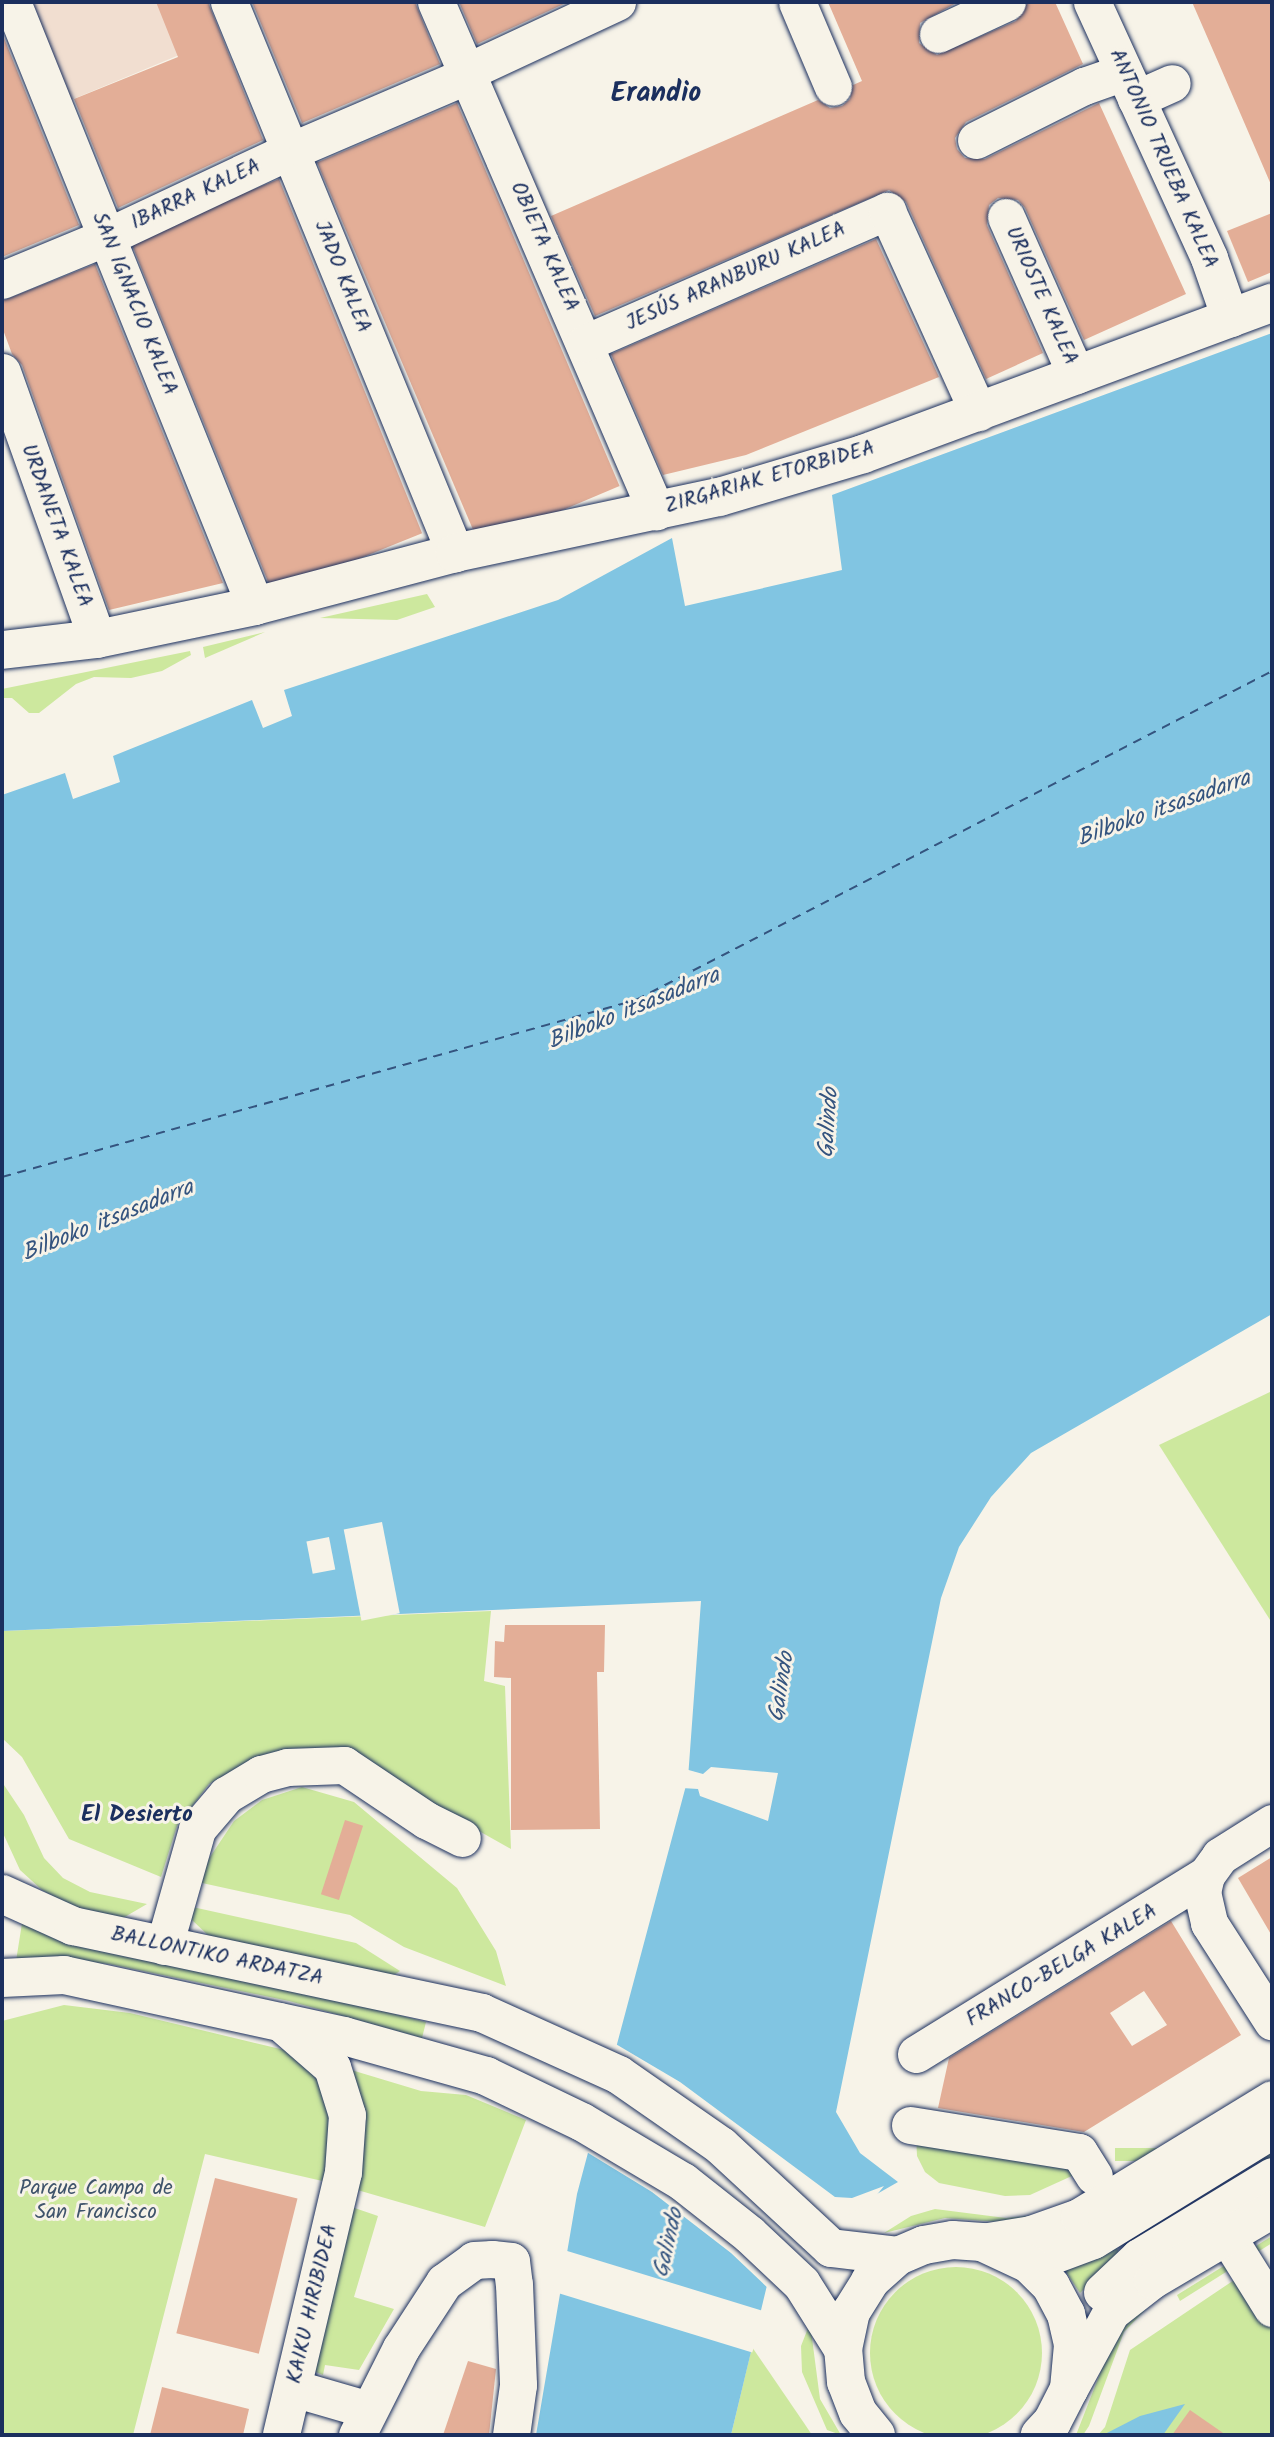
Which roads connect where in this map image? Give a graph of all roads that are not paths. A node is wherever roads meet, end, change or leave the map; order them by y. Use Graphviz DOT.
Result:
graph roads {
  1 [pos="12,2"];
  2 [pos="229,2"];
  3 [pos="436,2"];
  4 [pos="617,2"];
  5 [pos="797,2"];
  6 [pos="1007,2"];
  7 [pos="1092,2"];
  8 [pos="938,34"];
  9 [pos="1172,83"];
  10 [pos="1130,85"];
  11 [pos="834,87"];
  12 [pos="976,140"];
  13 [pos="1006,218"];
  14 [pos="2,280"];
  15 [pos="1272,303"];
  16 [pos="1230,318"];
  17 [pos="586,343"];
  18 [pos="2,372"];
  19 [pos="1076,375"];
  20 [pos="978,412"];
  21 [pos="652,502"];
  22 [pos="455,553"];
  23 [pos="254,606"];
  24 [pos="97,639"];
  25 [pos="2,650"];
  26 [pos="1272,1823"];
  27 [pos="462,1838"];
  28 [pos="1206,1875"];
  29 [pos="2,1894"];
  30 [pos="164,1946"];
  31 [pos="2,1978"];
  32 [pos="279,2021"];
  33 [pos="1272,2021"];
  34 [pos="916,2054"];
  35 [pos="1272,2099"];
  36 [pos="910,2125"];
  37 [pos="1272,2130"];
  38 [pos="1094,2176"];
  39 [pos="1272,2176"];
  40 [pos="1272,2210"];
  41 [pos="1227,2236"];
  42 [pos="982,2242"];
  43 [pos="898,2256"];
  44 [pos="1029,2264"];
  45 [pos="1272,2308"];
  46 [pos="1073,2345"];
  47 [pos="843,2349"];
  48 [pos="293,2388"];
  49 [pos="1069,2389"];
  50 [pos="363,2423"];
  51 [pos="281,2435"];
  52 [pos="511,2435"];
  53 [pos="876,2435"];
  54 [pos="1040,2435"];
  1 -- 23 [label="street, SAN IGNACIO KALEA"];
  2 -- 22 [label="street, JADO KALEA"];
  3 -- 17 [label="street, OBIETA KALEA"];
  4 -- 14 [label="street, IBARRA KALEA"];
  5 -- 11 [label="street"];
  6 -- 8 [label="street"];
  7 -- 10 [label="street, ANTONIO TRUEBA KALEA"];
  9 -- 10 [label="street"];
  10 -- 12 [label="street"];
  10 -- 16 [label="street, ANTONIO TRUEBA KALEA"];
  13 -- 19 [label="street, URIOSTE KALEA"];
  15 -- 16 [label="main road, ZIRGARIAK ETORBIDEA"];
  16 -- 19 [label="main road, ZIRGARIAK ETORBIDEA"];
  17 -- 20 [label="street, JESÚS ARANBURU KALEA"];
  17 -- 21 [label="street, OBIETA KALEA"];
  18 -- 24 [label="street, URDANETA KALEA"];
  19 -- 20 [label="main road, ZIRGARIAK ETORBIDEA"];
  20 -- 21 [label="main road, ZIRGARIAK ETORBIDEA"];
  21 -- 22 [label="main road, ZIRGARIAK ETORBIDEA"];
  22 -- 23 [label="main road, ZIRGARIAK ETORBIDEA"];
  23 -- 24 [label="main road, ZIRGARIAK ETORBIDEA"];
  24 -- 25 [label="main road, ZIRGARIAK ETORBIDEA"];
  26 -- 28 [label="street, FRANCO-BELGA KALEA"];
  27 -- 30 [label="street"];
  28 -- 33 [label="street"];
  28 -- 34 [label="street, FRANCO-BELGA KALEA"];
  29 -- 30 [label="main road, BALLONTIKO ARDATZA"];
  30 -- 43 [label="main road, BALLONTIKO ARDATZA"];
  31 -- 32 [label="main road"];
  32 -- 47 [label="main road"];
  32 -- 48 [label="street, KAIKU HIRIBIDEA"];
  35 -- 42 [label="street"];
  36 -- 38 [label="street"];
  37 -- 44 [label="street"];
  39 -- 46 [label="street"];
  40 -- 41 [label="street"];
  41 -- 45 [label="street"];
  41 -- 49 [label="street"];
  42 -- 43 [label="main road"];
  42 -- 44 [label="main road"];
  43 -- 47 [label="main road"];
  44 -- 46 [label="main road"];
  46 -- 49 [label="main road"];
  47 -- 53 [label="main road"];
  48 -- 50 [label="street"];
  48 -- 51 [label="street, KAIKU HIRIBIDEA"];
  49 -- 54 [label="main road"];
  50 -- 52 [label="street"];
}
